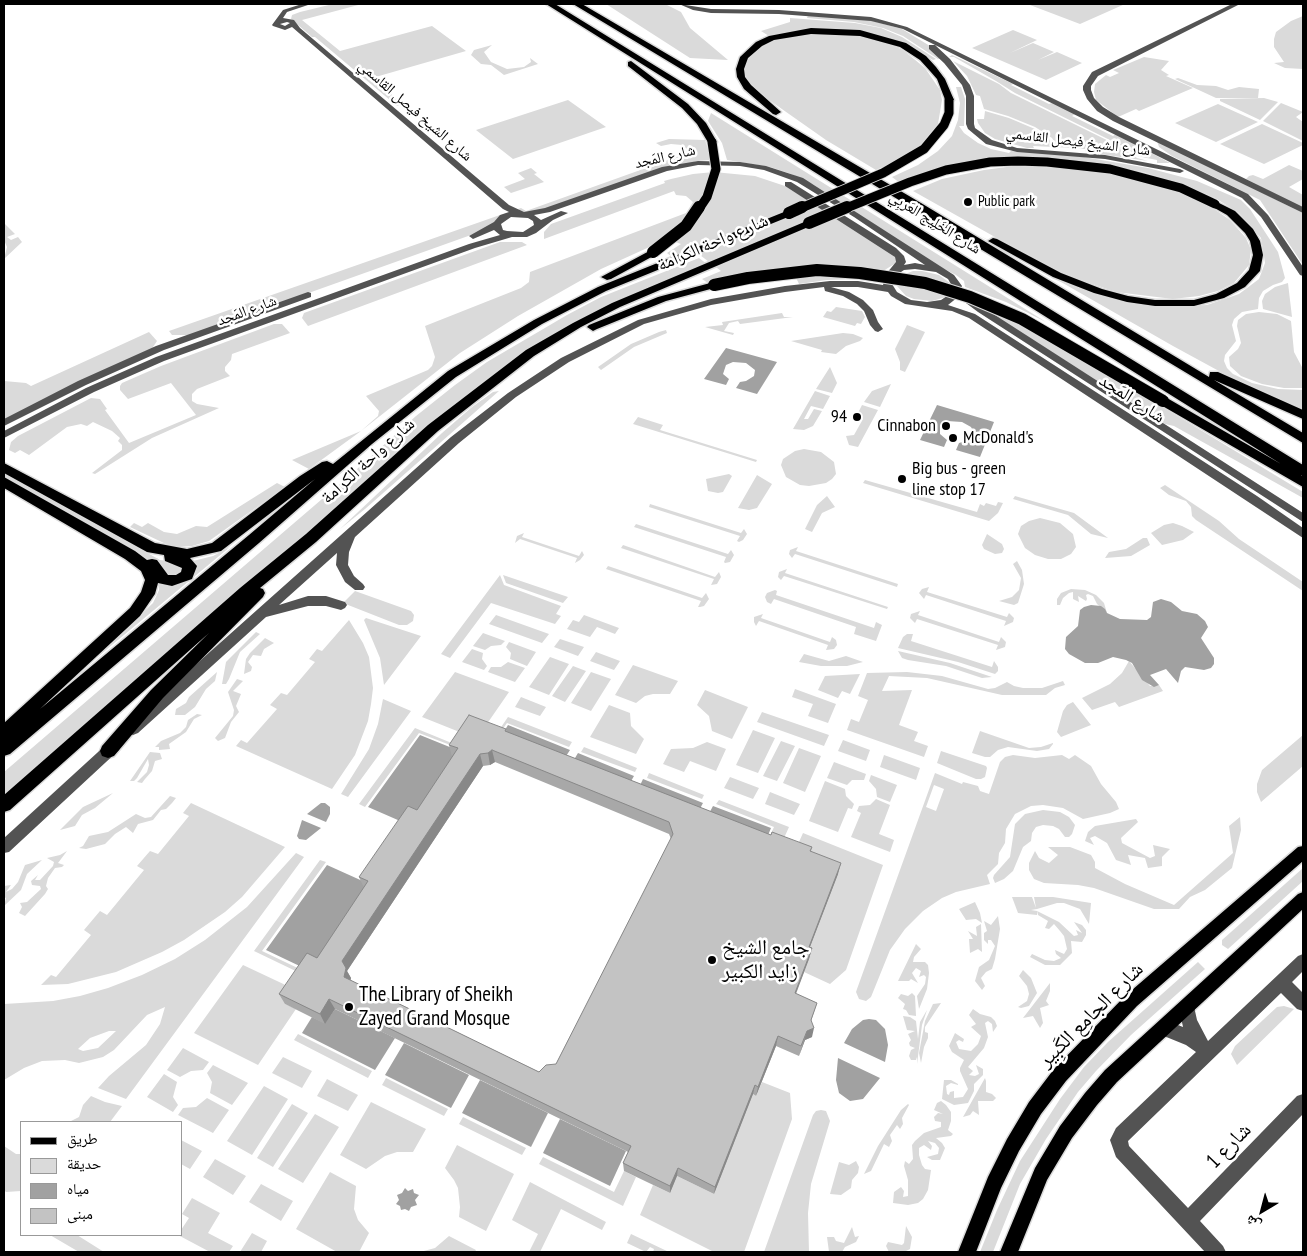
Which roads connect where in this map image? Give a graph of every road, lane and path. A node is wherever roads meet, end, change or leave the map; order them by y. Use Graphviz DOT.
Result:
graph roads {
  1 [pos="308,4"];
  2 [pos="550,4"];
  3 [pos="577,4"];
  4 [pos="682,4"];
  5 [pos="1239,4"];
  6 [pos="1245,4"];
  7 [pos="292,8"];
  8 [pos="292,22"];
  9 [pos="279,25"];
  10 [pos="919,35"];
  11 [pos="956,54"];
  12 [pos="943,57"];
  13 [pos="803,136"];
  14 [pos="1174,162"];
  15 [pos="1165,167"];
  16 [pos="1209,180"];
  17 [pos="917,204"];
  18 [pos="1303,210"];
  19 [pos="524,214"];
  20 [pos="498,222"];
  21 [pos="538,226"];
  22 [pos="509,235"];
  23 [pos="939,270"];
  24 [pos="895,271"];
  25 [pos="1303,273"];
  26 [pos="785,289"];
  27 [pos="889,289"];
  28 [pos="957,291"];
  29 [pos="936,305"];
  30 [pos="1113,325"];
  31 [pos="878,329"];
  32 [pos="518,365"];
  33 [pos="452,374"];
  34 [pos="1303,415"];
  35 [pos="4,423"];
  36 [pos="4,435"];
  37 [pos="1303,439"];
  38 [pos="367,441"];
  39 [pos="4,467"];
  40 [pos="1303,471"];
  41 [pos="1303,482"];
  42 [pos="8,486"];
  43 [pos="1303,518"];
  44 [pos="1303,534"];
  45 [pos="349,535"];
  46 [pos="312,538"];
  47 [pos="152,548"];
  48 [pos="130,555"];
  49 [pos="359,587"];
  50 [pos="341,605"];
  51 [pos="259,617"];
  52 [pos="4,733"];
  53 [pos="4,749"];
  54 [pos="108,751"];
  55 [pos="4,805"];
  56 [pos="4,847"];
  57 [pos="1303,852"];
  58 [pos="1303,899"];
  59 [pos="1303,961"];
  60 [pos="1281,983"];
  61 [pos="1303,1003"];
  62 [pos="1187,1008"];
  63 [pos="1165,1028"];
  64 [pos="1204,1048"];
  65 [pos="1303,1102"];
  66 [pos="1188,1221"];
  67 [pos="967,1252"];
  68 [pos="1009,1252"];
  69 [pos="1217,1252"];
  1 -- 7 [label="street"];
  2 -- 33 [label="highway, bridge"];
  2 -- 40 [label="highway, شارع الخَلِيج العَربِي"];
  3 -- 13 [label="highway, شارع الخَلِيج العَربِي"];
  4 -- 10 [label="street, شارع الشيخ فيصل القاسمي"];
  5 -- 6 [label="street"];
  5 -- 18 [label="street"];
  7 -- 8 [label="street"];
  7 -- 9 [label="street"];
  8 -- 9 [label="street"];
  8 -- 19 [label="street, شارع الشيخ فيصل القاسمي"];
  9 -- 20 [label="street, شارع الشيخ فيصل القاسمي"];
  10 -- 11 [label="street, شارع الشيخ فيصل القاسمي"];
  10 -- 12 [label="street, شارع الشيخ فيصل القاسمي"];
  11 -- 12 [label="street"];
  11 -- 14 [label="street, شارع الشيخ فيصل القاسمي"];
  12 -- 15 [label="street, شارع الشيخ فيصل القاسمي"];
  13 -- 17 [label="highway, شارع الخَلِيج العَربِي"];
  13 -- 33 [label="highway, شارع واحة الكرامة, bridge"];
  14 -- 15 [label="street"];
  14 -- 16 [label="street, شارع الشيخ فيصل القاسمي"];
  15 -- 16 [label="street, شارع الشيخ فيصل القاسمي"];
  16 -- 25 [label="street, شارع الشيخ فيصل القاسمي"];
  17 -- 30 [label="highway, شارع الخَلِيج العَربِي"];
  17 -- 32 [label="highway, شارع واحة الكرامة, bridge"];
  19 -- 20 [label="street, شارع المَجد"];
  19 -- 21 [label="street, شارع الشيخ فيصل القاسمي"];
  19 -- 23 [label="street, شارع المَجد"];
  20 -- 22 [label="street, شارع الشيخ فيصل القاسمي"];
  20 -- 35 [label="street, شارع المَجد"];
  21 -- 22 [label="street, شارع المَجد"];
  21 -- 24 [label="street, شارع المَجد"];
  22 -- 36 [label="street, شارع المَجد"];
  23 -- 24 [label="street"];
  23 -- 28 [label="street, شارع المَجد"];
  24 -- 27 [label="street"];
  26 -- 27 [label="street"];
  26 -- 31 [label="street"];
  26 -- 45 [label="street"];
  27 -- 29 [label="street, شارع المَجد"];
  28 -- 29 [label="street"];
  28 -- 43 [label="street, شارع المَجد"];
  29 -- 44 [label="street, شارع المَجد"];
  30 -- 34 [label="highway"];
  30 -- 37 [label="highway, شارع الخَلِيج العَربِي"];
  32 -- 41 [label="highway, bridge"];
  32 -- 46 [label="highway, شارع واحة الكرامة"];
  33 -- 38 [label="highway, شارع واحة الكرامة"];
  38 -- 47 [label="highway"];
  38 -- 53 [label="highway, شارع واحة الكرامة"];
  39 -- 47 [label="highway"];
  42 -- 48 [label="highway"];
  45 -- 49 [label="street"];
  45 -- 51 [label="street"];
  46 -- 54 [label="highway"];
  46 -- 55 [label="highway, شارع واحة الكرامة"];
  47 -- 48 [label="highway"];
  48 -- 52 [label="highway"];
  50 -- 51 [label="street"];
  51 -- 54 [label="street"];
  54 -- 56 [label="street"];
  57 -- 67 [label="main road, شارع الجامِع الكَبِير"];
  58 -- 62 [label="main road"];
  59 -- 60 [label="street"];
  60 -- 61 [label="street"];
  60 -- 64 [label="street"];
  62 -- 63 [label="main road"];
  62 -- 64 [label="street"];
  63 -- 64 [label="street"];
  63 -- 68 [label="main road"];
  64 -- 66 [label="street"];
  65 -- 66 [label="street, شارع 1"];
  66 -- 69 [label="street"];
}
